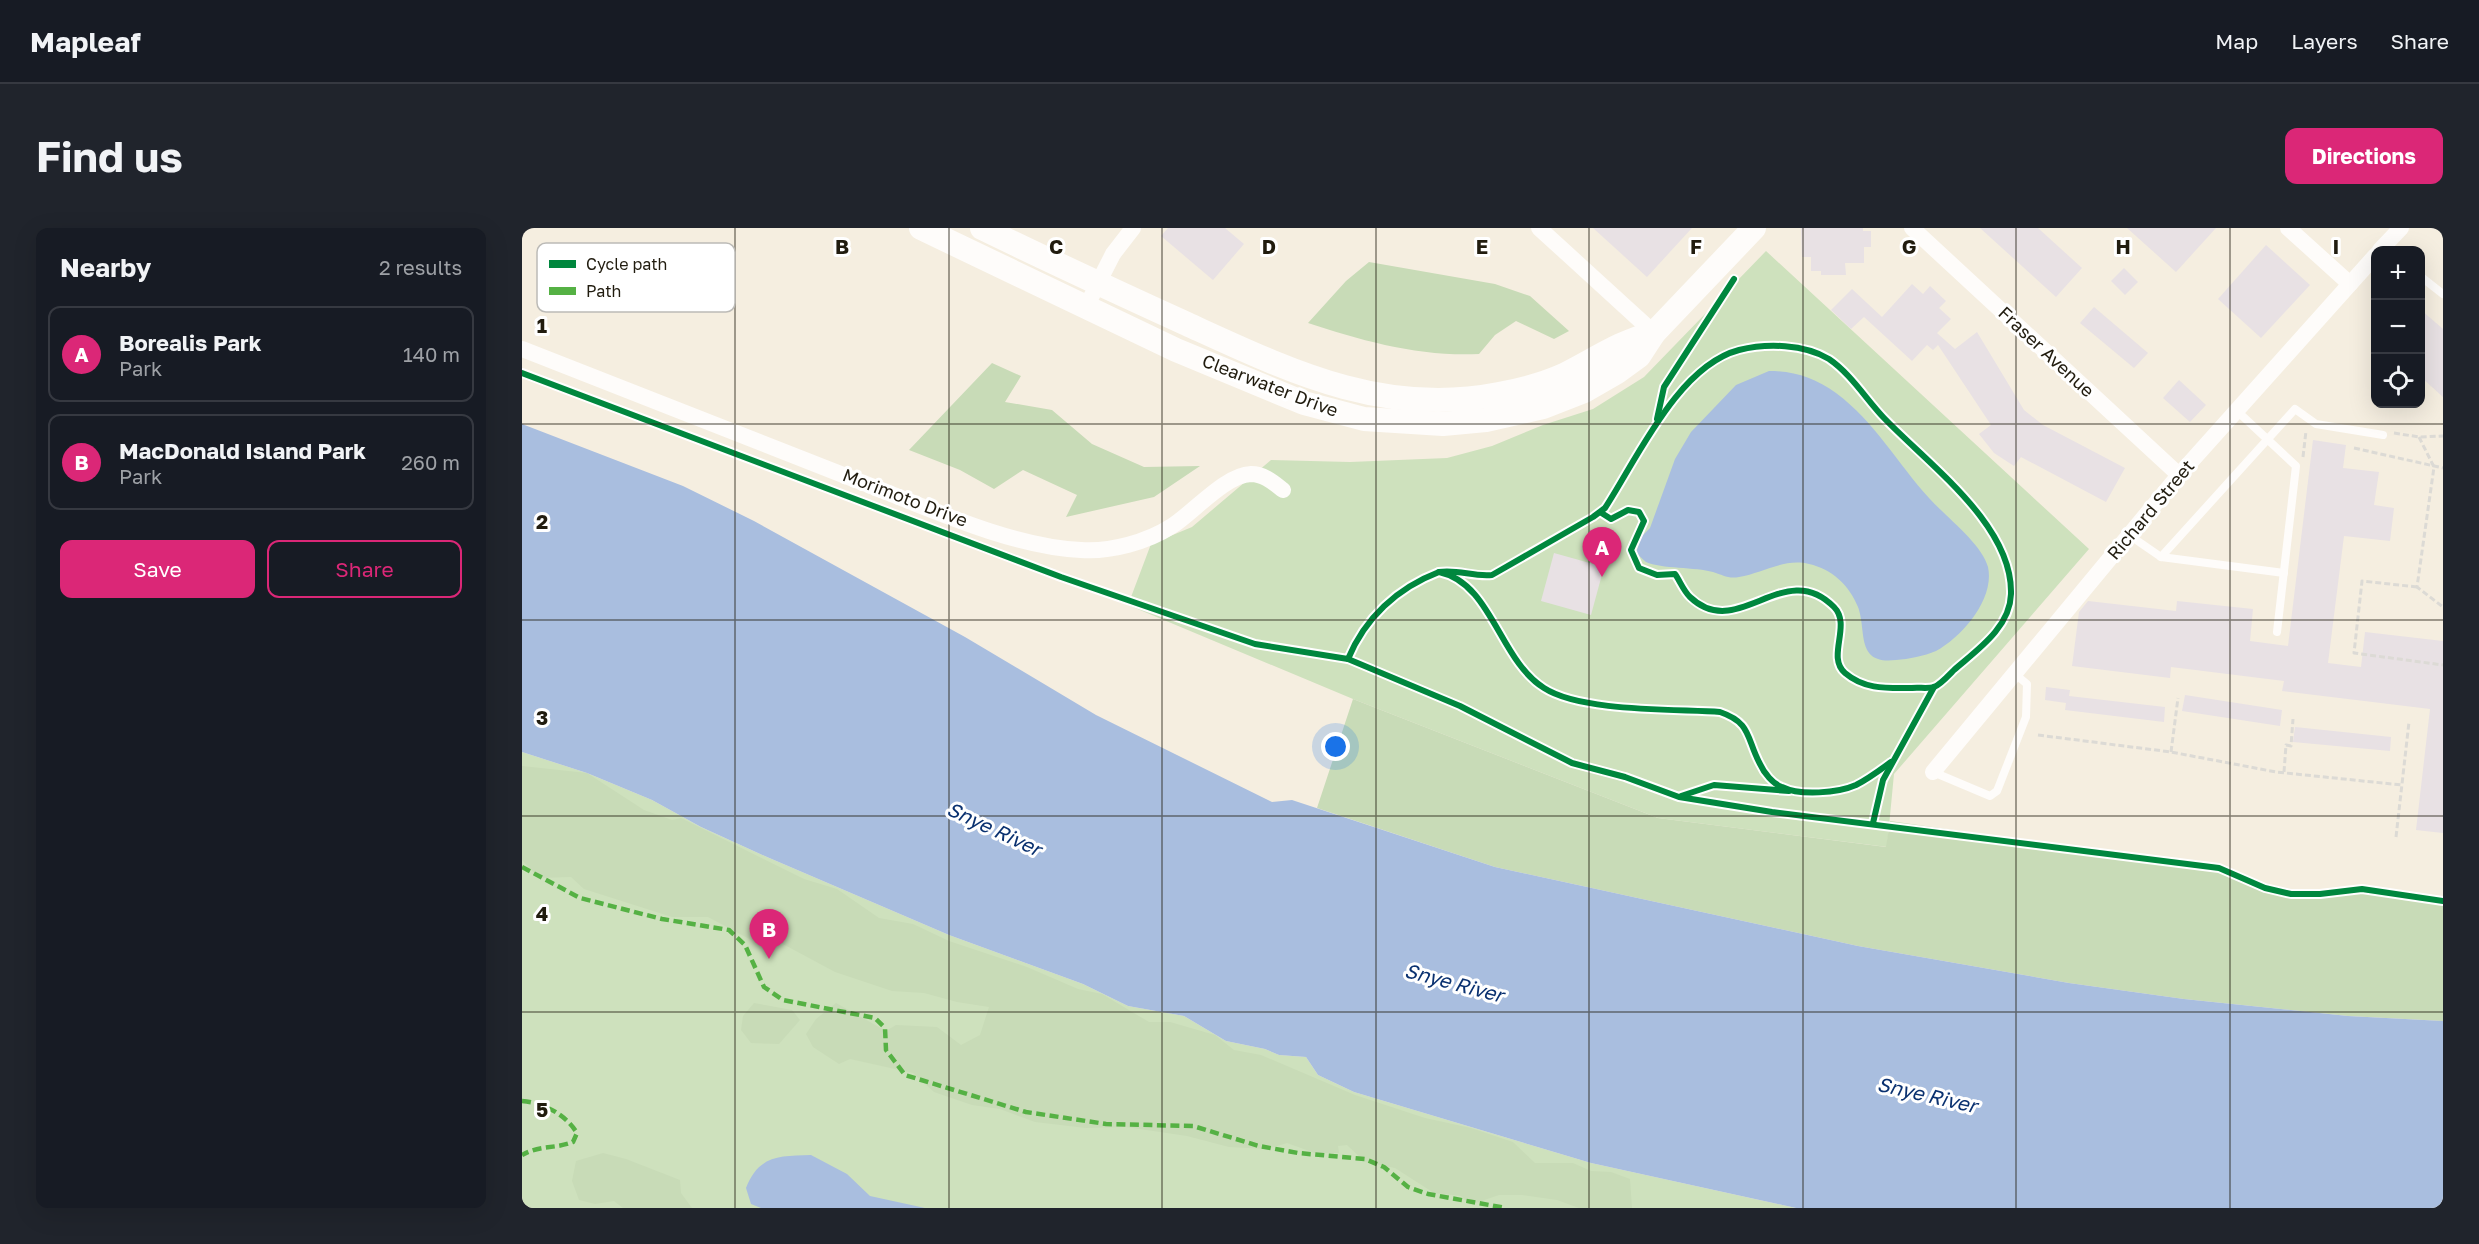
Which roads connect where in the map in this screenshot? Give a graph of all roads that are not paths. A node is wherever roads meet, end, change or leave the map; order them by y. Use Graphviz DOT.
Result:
graph roads {
  1 [pos="921,228"];
  2 [pos="982,228"];
  3 [pos="1132,228"];
  4 [pos="1539,228"];
  5 [pos="1754,228"];
  6 [pos="1912,228"];
  7 [pos="2288,228"];
  8 [pos="2401,228"];
  9 [pos="2386,246"];
  10 [pos="2371,262"];
  11 [pos="2425,279"];
  12 [pos="1096,283"];
  13 [pos="2350,284"];
  14 [pos="2443,294"];
  15 [pos="1086,308"];
  16 [pos="1654,333"];
  17 [pos="522,350"];
  18 [pos="2237,411"];
  19 [pos="2385,433"];
  20 [pos="2269,438"];
  21 [pos="2180,475"];
  22 [pos="1283,490"];
  23 [pos="2129,535"];
  24 [pos="2161,557"];
  25 [pos="2284,573"];
  26 [pos="2277,632"];
  27 [pos="2015,674"];
  28 [pos="1934,771"];
  1 -- 15 [label="main road, Clearwater Drive"];
  2 -- 12 [label="main road, Clearwater Drive"];
  3 -- 12 [label="street"];
  4 -- 16 [label="street"];
  5 -- 16 [label="main road"];
  6 -- 21 [label="street, Fraser Avenue"];
  7 -- 13 [label="street"];
  8 -- 9 [label="street, Richard Street"];
  10 -- 13 [label="street, Richard Street"];
  11 -- 14 [label="lane"];
  12 -- 15 [label="street"];
  12 -- 16 [label="main road, Clearwater Drive"];
  13 -- 18 [label="street, Richard Street"];
  15 -- 16 [label="main road, Clearwater Drive"];
  17 -- 22 [label="street, Morimoto Drive"];
  18 -- 20 [label="lane"];
  18 -- 21 [label="street, Richard Street"];
  19 -- 20 [label="lane"];
  20 -- 24 [label="lane"];
  20 -- 25 [label="lane"];
  21 -- 23 [label="street, Richard Street"];
  23 -- 24 [label="lane"];
  23 -- 27 [label="street, Richard Street"];
  24 -- 25 [label="lane"];
  25 -- 26 [label="lane"];
  27 -- 28 [label="street, Richard Street"];
  27 -- 28 [label="lane"];
}
